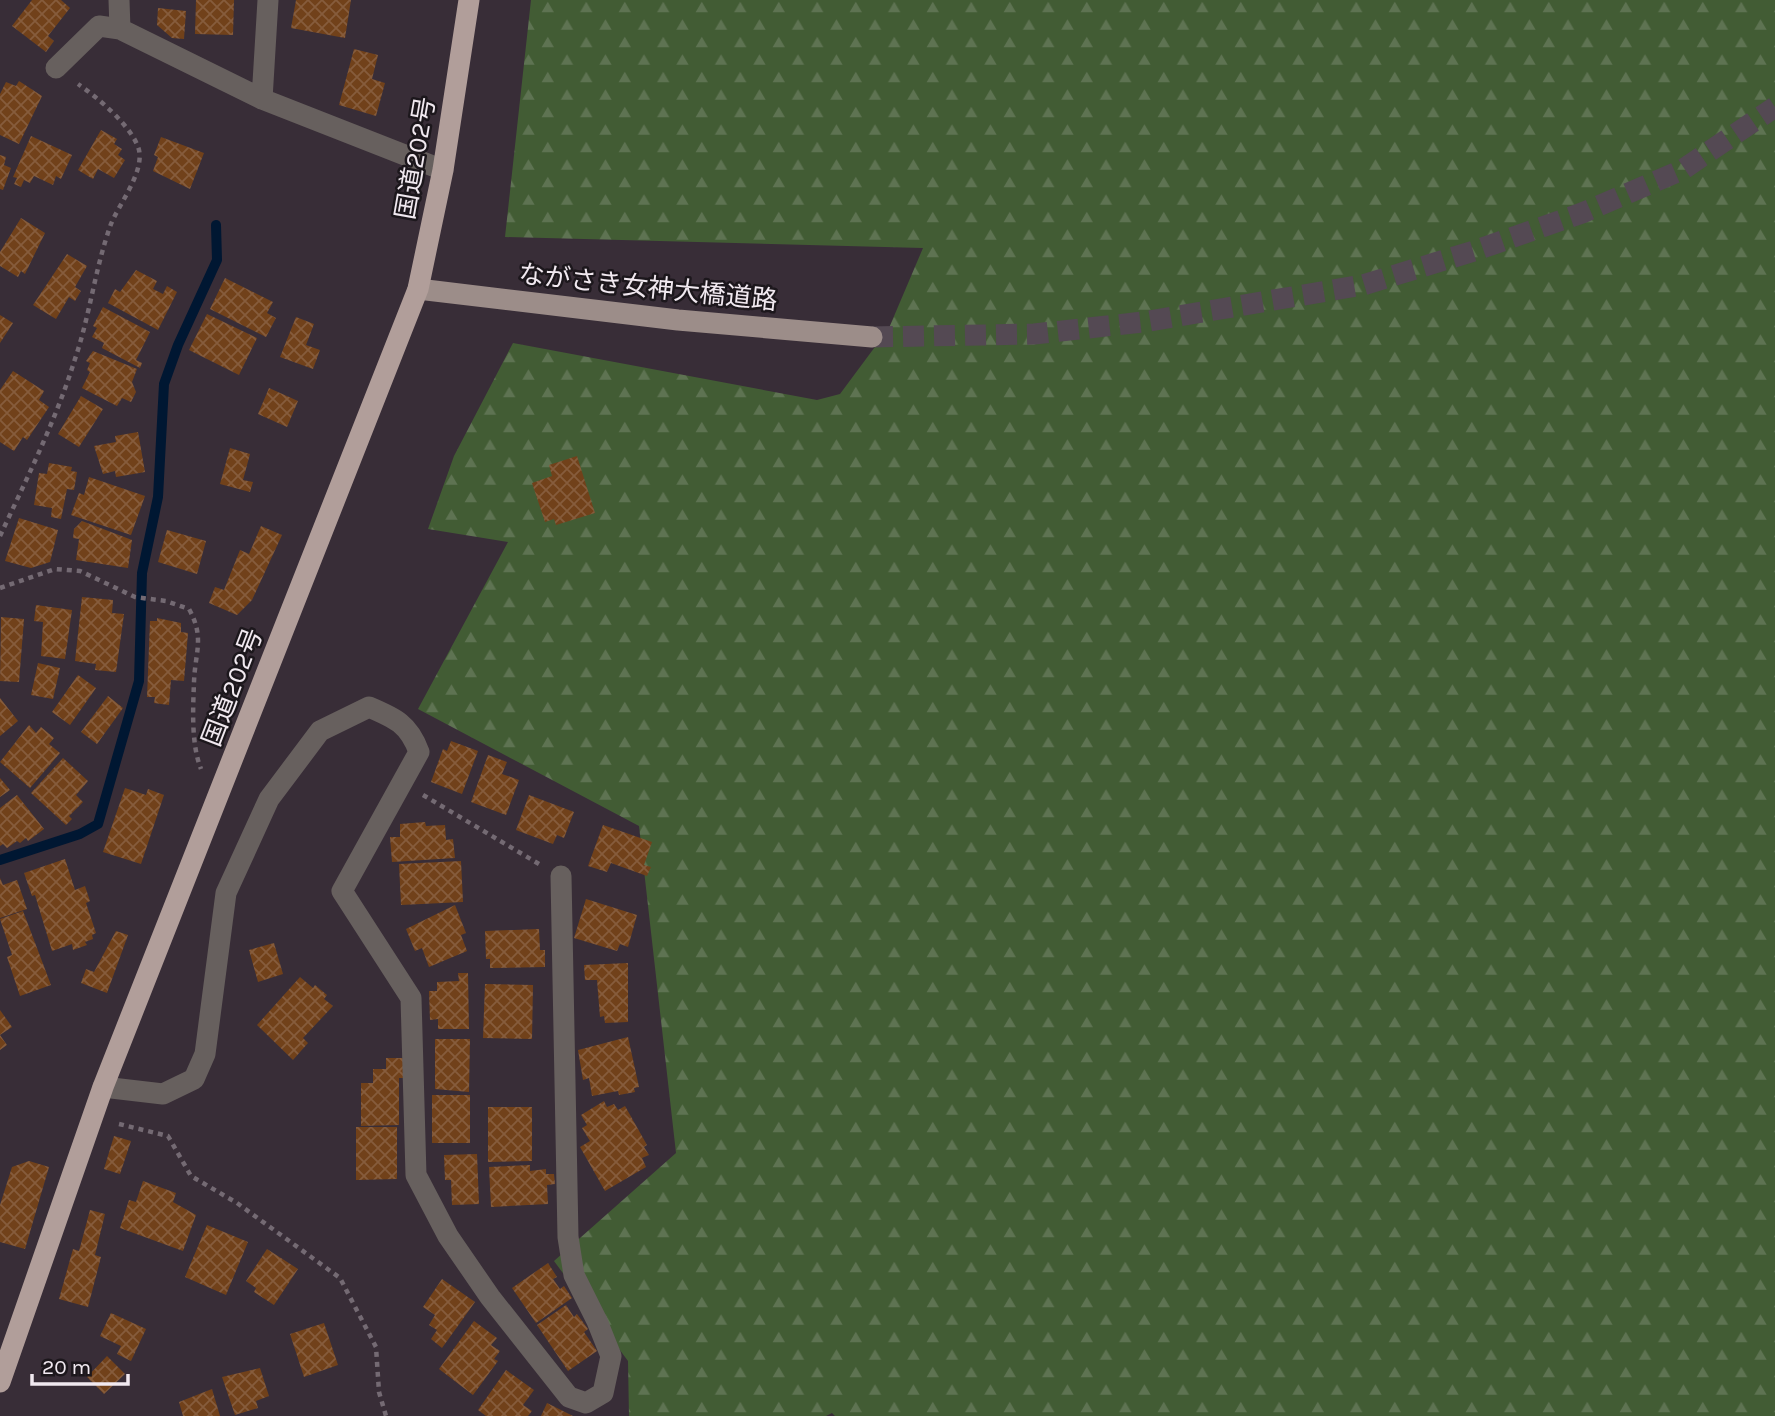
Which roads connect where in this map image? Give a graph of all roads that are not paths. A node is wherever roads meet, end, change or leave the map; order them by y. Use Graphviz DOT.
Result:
graph roads {
  1 [pos="119,0"];
  2 [pos="268,0"];
  3 [pos="469,0"];
  4 [pos="120,29"];
  5 [pos="56,68"];
  6 [pos="262,99"];
  7 [pos="443,170"];
  8 [pos="418,289"];
  9 [pos="872,337"];
  10 [pos="561,876"];
  11 [pos="103,1087"];
  12 [pos="0,1382"];
  1 -- 4 [label="street"];
  2 -- 6 [label="street"];
  3 -- 7 [label="highway, 国道202号"];
  4 -- 5 [label="street"];
  4 -- 6 [label="street"];
  6 -- 7 [label="street"];
  7 -- 8 [label="highway, 国道202号"];
  8 -- 9 [label="main road, ながさき女神大橋道路"];
  8 -- 11 [label="highway, 国道202号"];
  10 -- 11 [label="street"];
  11 -- 12 [label="highway, 国道202号"];
}
